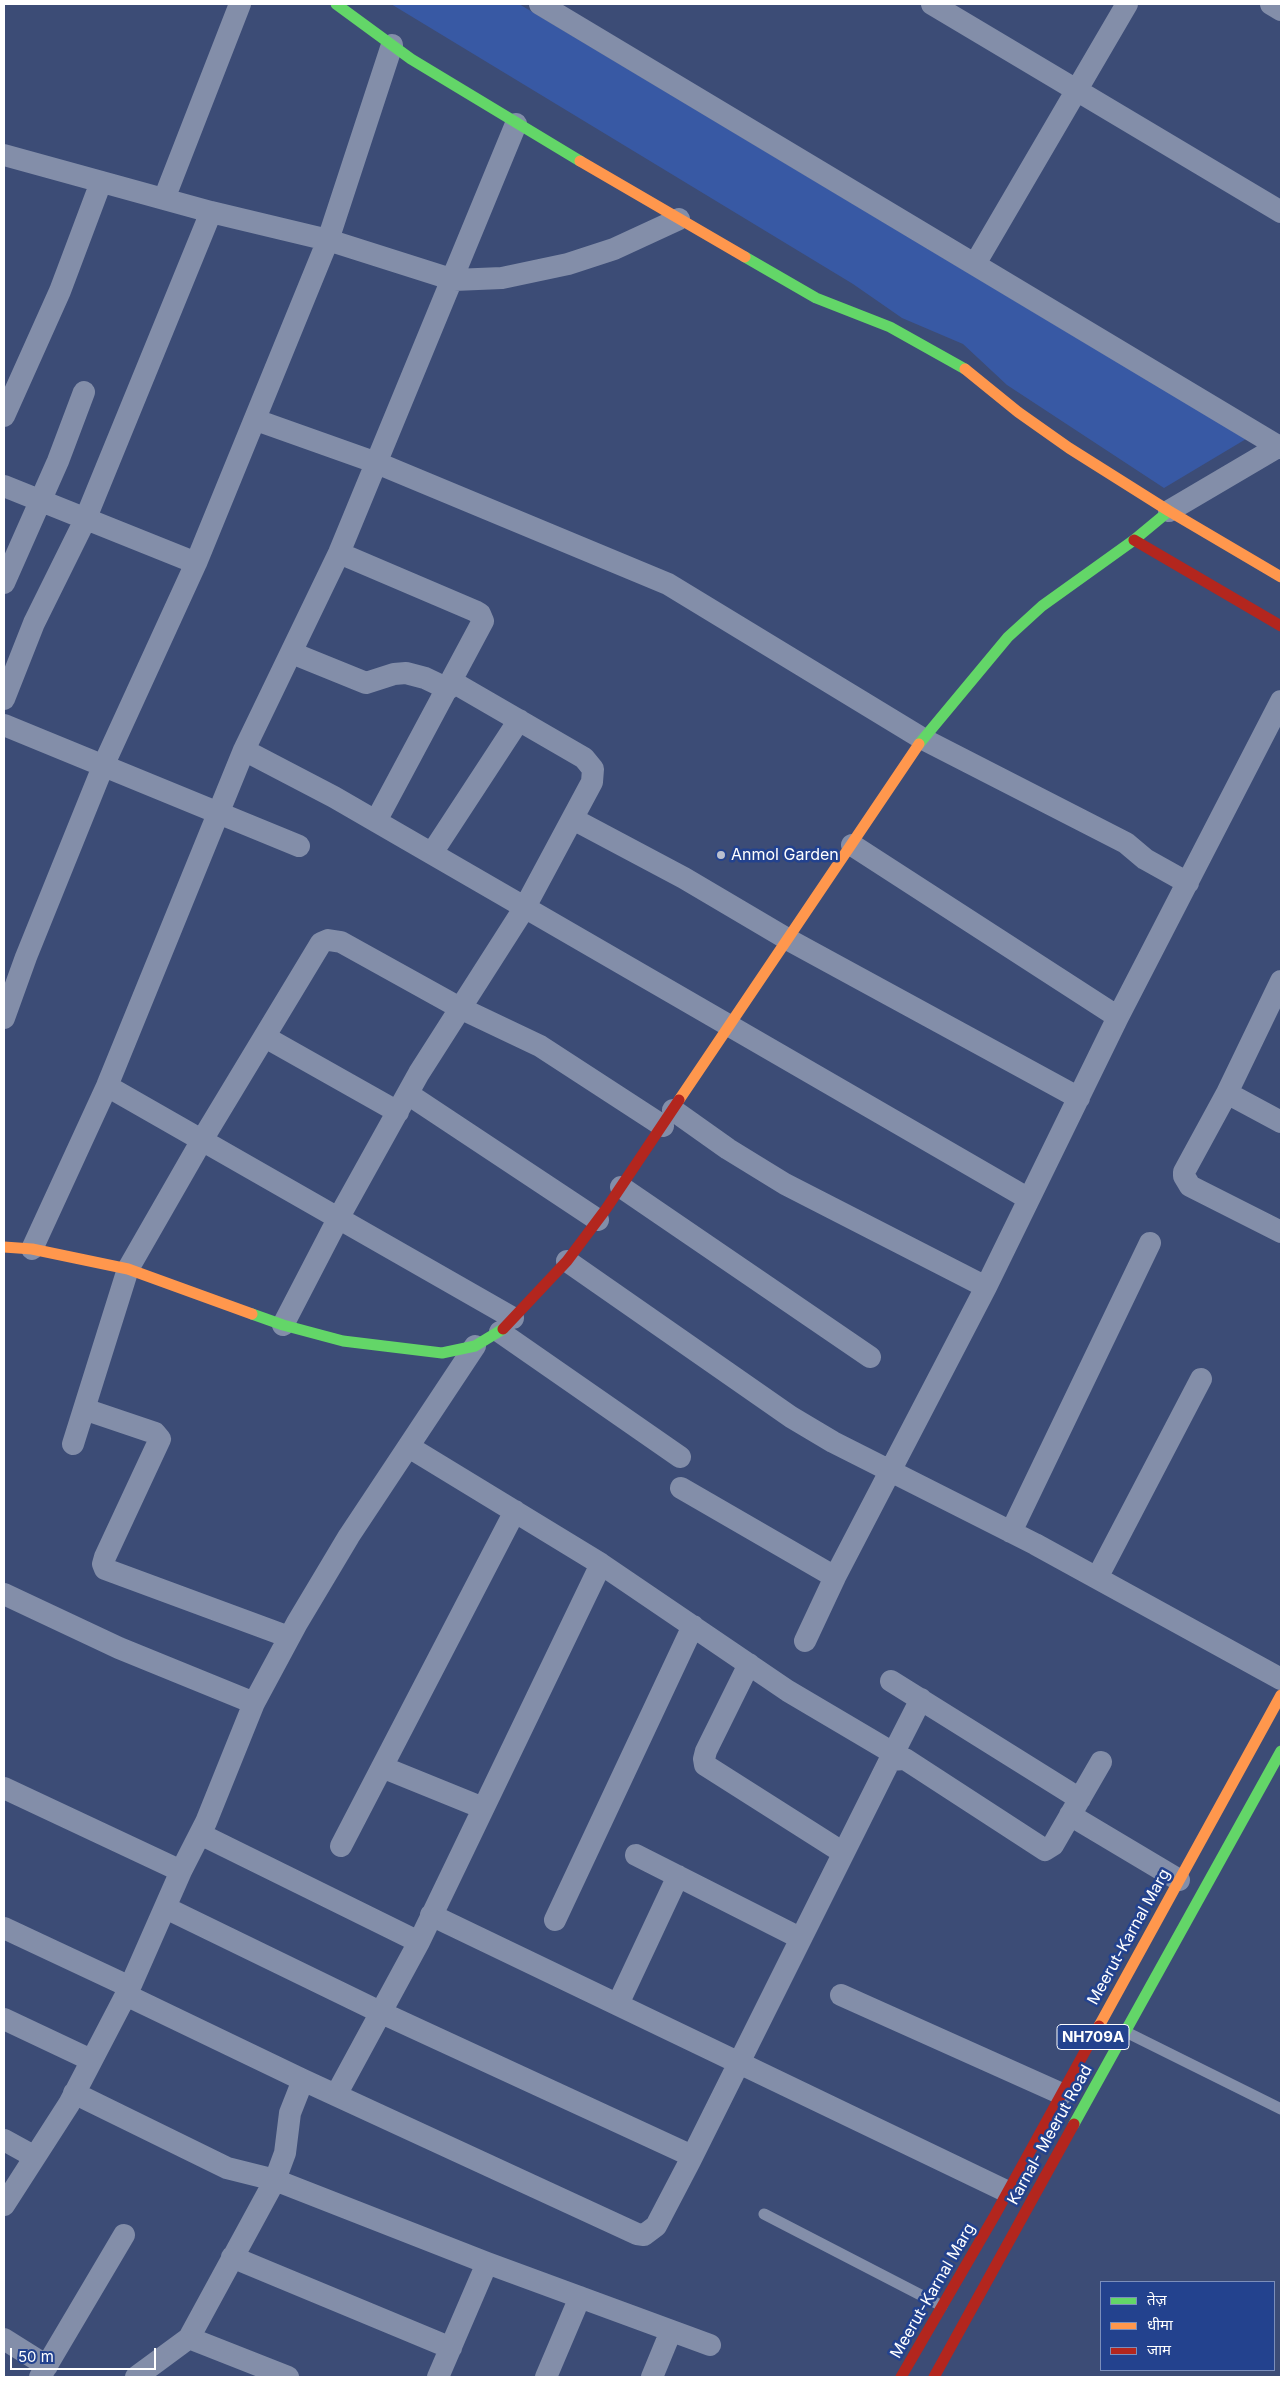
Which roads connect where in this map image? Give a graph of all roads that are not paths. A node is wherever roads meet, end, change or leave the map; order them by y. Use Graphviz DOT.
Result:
graph roads {
  1 [pos="240,4"];
  2 [pos="336,4"];
  3 [pos="540,4"];
  4 [pos="932,4"];
  5 [pos="1126,4"];
  6 [pos="1271,4"];
  7 [pos="955,10"];
  8 [pos="1281,10"];
  9 [pos="392,45"];
  10 [pos="1076,90"];
  11 [pos="516,124"];
  12 [pos="4,155"];
  13 [pos="101,182"];
  14 [pos="164,200"];
  15 [pos="211,212"];
  16 [pos="1281,212"];
  17 [pos="679,219"];
  18 [pos="328,240"];
  19 [pos="975,264"];
  20 [pos="454,280"];
  21 [pos="84,392"];
  22 [pos="4,416"];
  23 [pos="256,420"];
  24 [pos="1280,447"];
  25 [pos="377,463"];
  26 [pos="4,486"];
  27 [pos="41,500"];
  28 [pos="1169,511"];
  29 [pos="85,520"];
  30 [pos="1134,540"];
  31 [pos="339,553"];
  32 [pos="196,563"];
  33 [pos="1281,577"];
  34 [pos="4,583"];
  35 [pos="1281,626"];
  36 [pos="292,653"];
  37 [pos="450,685"];
  38 [pos="4,699"];
  39 [pos="1281,701"];
  40 [pos="519,720"];
  41 [pos="4,725"];
  42 [pos="923,738"];
  43 [pos="244,750"];
  44 [pos="104,764"];
  45 [pos="218,812"];
  46 [pos="573,819"];
  47 [pos="376,821"];
  48 [pos="852,845"];
  49 [pos="299,846"];
  50 [pos="432,853"];
  51 [pos="1188,883"];
  52 [pos="524,906"];
  53 [pos="788,940"];
  54 [pos="1281,981"];
  55 [pos="460,1008"];
  56 [pos="1118,1017"];
  57 [pos="4,1018"];
  58 [pos="730,1026"];
  59 [pos="265,1037"];
  60 [pos="107,1086"];
  61 [pos="1227,1093"];
  62 [pos="1079,1098"];
  63 [pos="403,1103"];
  64 [pos="668,1118"];
  65 [pos="1281,1122"];
  66 [pos="202,1140"];
  67 [pos="622,1187"];
  68 [pos="1029,1200"];
  69 [pos="338,1217"];
  70 [pos="598,1220"];
  71 [pos="1281,1232"];
  72 [pos="1150,1243"];
  73 [pos="4,1247"];
  74 [pos="32,1249"];
  75 [pos="567,1261"];
  76 [pos="128,1269"];
  77 [pos="986,1286"];
  78 [pos="283,1324"];
  79 [pos="507,1325"];
  80 [pos="476,1346"];
  81 [pos="870,1357"];
  82 [pos="1202,1379"];
  83 [pos="84,1408"];
  84 [pos="73,1444"];
  85 [pos="409,1447"];
  86 [pos="680,1457"];
  87 [pos="892,1472"];
  88 [pos="681,1488"];
  89 [pos="515,1511"];
  90 [pos="1010,1532"];
  91 [pos="601,1564"];
  92 [pos="835,1577"];
  93 [pos="1097,1578"];
  94 [pos="4,1594"];
  95 [pos="693,1626"];
  96 [pos="289,1638"];
  97 [pos="805,1641"];
  98 [pos="749,1664"];
  99 [pos="1281,1679"];
  100 [pos="892,1681"];
  101 [pos="1281,1695"];
  102 [pos="921,1699"];
  103 [pos="254,1703"];
  104 [pos="1281,1753"];
  105 [pos="891,1756"];
  106 [pos="1101,1762"];
  107 [pos="382,1767"];
  108 [pos="4,1788"];
  109 [pos="1075,1807"];
  110 [pos="483,1808"];
  111 [pos="200,1834"];
  112 [pos="341,1846"];
  113 [pos="842,1852"];
  114 [pos="636,1855"];
  115 [pos="182,1871"];
  116 [pos="678,1876"];
  117 [pos="1180,1880"];
  118 [pos="166,1908"];
  119 [pos="431,1915"];
  120 [pos="554,1920"];
  121 [pos="4,1928"];
  122 [pos="800,1938"];
  123 [pos="419,1942"];
  124 [pos="128,1991"];
  125 [pos="841,1995"];
  126 [pos="618,2004"];
  127 [pos="382,2012"];
  128 [pos="4,2019"];
  129 [pos="1126,2032"];
  130 [pos="92,2060"];
  131 [pos="740,2062"];
  132 [pos="303,2080"];
  133 [pos="74,2093"];
  134 [pos="1062,2094"];
  135 [pos="336,2095"];
  136 [pos="1281,2109"];
  137 [pos="4,2140"];
  138 [pos="692,2156"];
  139 [pos="35,2158"];
  140 [pos="275,2180"];
  141 [pos="1008,2192"];
  142 [pos="4,2205"];
  143 [pos="764,2214"];
  144 [pos="124,2235"];
  145 [pos="232,2257"];
  146 [pos="487,2263"];
  147 [pos="580,2297"];
  148 [pos="942,2306"];
  149 [pos="671,2331"];
  150 [pos="189,2338"];
  151 [pos="4,2339"];
  152 [pos="710,2346"];
  153 [pos="451,2348"];
  154 [pos="44,2372"];
  155 [pos="136,2377"];
  156 [pos="288,2377"];
  157 [pos="438,2377"];
  158 [pos="546,2377"];
  159 [pos="652,2377"];
  160 [pos="901,2377"];
  161 [pos="934,2377"];
  1 -- 14 [label="street"];
  2 -- 9 [label="main road"];
  3 -- 19 [label="street"];
  4 -- 7 [label="street"];
  5 -- 10 [label="street"];
  6 -- 8 [label="street"];
  7 -- 10 [label="street"];
  9 -- 11 [label="main road"];
  9 -- 18 [label="street"];
  10 -- 16 [label="street"];
  10 -- 19 [label="street"];
  11 -- 17 [label="main road"];
  11 -- 20 [label="street"];
  12 -- 13 [label="street"];
  13 -- 14 [label="street"];
  13 -- 22 [label="street"];
  14 -- 15 [label="street"];
  15 -- 18 [label="street"];
  15 -- 29 [label="street"];
  17 -- 20 [label="street"];
  17 -- 28 [label="main road"];
  18 -- 20 [label="street"];
  18 -- 23 [label="street"];
  19 -- 24 [label="street"];
  20 -- 25 [label="street"];
  21 -- 27 [label="street"];
  23 -- 25 [label="street"];
  23 -- 32 [label="street"];
  24 -- 28 [label="street"];
  25 -- 31 [label="street"];
  25 -- 42 [label="street"];
  26 -- 27 [label="street"];
  27 -- 29 [label="street"];
  27 -- 34 [label="street"];
  28 -- 30 [label="main road"];
  28 -- 33 [label="main road"];
  29 -- 32 [label="street"];
  29 -- 38 [label="street"];
  30 -- 35 [label="main road"];
  30 -- 42 [label="main road"];
  31 -- 36 [label="street"];
  31 -- 37 [label="street"];
  32 -- 44 [label="street"];
  36 -- 37 [label="street"];
  36 -- 43 [label="street"];
  37 -- 40 [label="street"];
  37 -- 47 [label="street"];
  39 -- 51 [label="street"];
  40 -- 46 [label="street"];
  40 -- 50 [label="street"];
  41 -- 44 [label="street"];
  42 -- 48 [label="main road"];
  42 -- 51 [label="street"];
  43 -- 45 [label="street"];
  43 -- 47 [label="street"];
  44 -- 45 [label="street"];
  44 -- 57 [label="street"];
  45 -- 49 [label="street"];
  45 -- 60 [label="street"];
  46 -- 52 [label="street"];
  46 -- 53 [label="street"];
  47 -- 50 [label="street"];
  48 -- 53 [label="main road"];
  48 -- 56 [label="street"];
  50 -- 52 [label="street"];
  51 -- 56 [label="street"];
  52 -- 55 [label="street"];
  52 -- 58 [label="street"];
  53 -- 58 [label="main road"];
  53 -- 62 [label="street"];
  54 -- 61 [label="street"];
  55 -- 59 [label="street"];
  55 -- 63 [label="street"];
  55 -- 64 [label="street"];
  56 -- 62 [label="street"];
  58 -- 64 [label="main road"];
  58 -- 68 [label="street"];
  59 -- 63 [label="street"];
  59 -- 66 [label="street"];
  60 -- 66 [label="street"];
  60 -- 74 [label="street"];
  61 -- 65 [label="street"];
  61 -- 71 [label="street"];
  62 -- 68 [label="street"];
  63 -- 69 [label="street"];
  63 -- 70 [label="street"];
  64 -- 67 [label="main road"];
  64 -- 77 [label="street"];
  66 -- 69 [label="street"];
  66 -- 76 [label="street"];
  67 -- 70 [label="main road"];
  67 -- 81 [label="street"];
  68 -- 77 [label="street"];
  69 -- 78 [label="street"];
  69 -- 79 [label="street"];
  70 -- 75 [label="main road"];
  72 -- 90 [label="street"];
  73 -- 74 [label="main road"];
  74 -- 76 [label="main road"];
  75 -- 79 [label="main road"];
  75 -- 87 [label="street"];
  76 -- 78 [label="main road"];
  76 -- 83 [label="street"];
  77 -- 87 [label="street"];
  78 -- 80 [label="main road"];
  79 -- 80 [label="main road"];
  79 -- 86 [label="street"];
  80 -- 85 [label="street"];
  82 -- 93 [label="street"];
  83 -- 84 [label="street"];
  83 -- 96 [label="street"];
  85 -- 89 [label="street"];
  85 -- 96 [label="street"];
  87 -- 90 [label="street"];
  87 -- 92 [label="street"];
  88 -- 92 [label="street"];
  89 -- 91 [label="street"];
  89 -- 107 [label="street"];
  90 -- 93 [label="street"];
  91 -- 95 [label="street"];
  91 -- 110 [label="street"];
  92 -- 97 [label="street"];
  93 -- 99 [label="street"];
  94 -- 103 [label="street"];
  95 -- 98 [label="street"];
  95 -- 120 [label="street"];
  96 -- 103 [label="street"];
  98 -- 105 [label="street"];
  98 -- 113 [label="street"];
  100 -- 102 [label="street"];
  101 -- 117 [label="main road, Meerut-Karnal Marg / NH709A"];
  102 -- 105 [label="street"];
  102 -- 109 [label="street"];
  103 -- 111 [label="street"];
  104 -- 129 [label="main road, Karnal- Meerut Road / NH709A"];
  105 -- 109 [label="street"];
  105 -- 113 [label="street"];
  106 -- 109 [label="street"];
  107 -- 110 [label="street"];
  107 -- 112 [label="street"];
  108 -- 115 [label="street"];
  109 -- 117 [label="street"];
  110 -- 119 [label="street"];
  111 -- 115 [label="street"];
  111 -- 123 [label="street"];
  113 -- 122 [label="street"];
  114 -- 116 [label="street"];
  115 -- 118 [label="street"];
  116 -- 122 [label="street"];
  116 -- 126 [label="street"];
  117 -- 134 [label="main road, Meerut-Karnal Marg / NH709A"];
  118 -- 124 [label="street"];
  118 -- 127 [label="street"];
  119 -- 123 [label="street"];
  119 -- 126 [label="street"];
  121 -- 124 [label="street"];
  122 -- 131 [label="street"];
  123 -- 127 [label="street"];
  124 -- 130 [label="street"];
  124 -- 132 [label="street"];
  125 -- 134 [label="street"];
  126 -- 131 [label="street"];
  127 -- 135 [label="street"];
  127 -- 138 [label="street"];
  128 -- 130 [label="street"];
  129 -- 136 [label="lane"];
  129 -- 161 [label="main road, Karnal- Meerut Road / NH709A"];
  130 -- 133 [label="street"];
  131 -- 138 [label="street"];
  131 -- 141 [label="street"];
  132 -- 135 [label="street"];
  132 -- 140 [label="street"];
  133 -- 139 [label="street"];
  133 -- 140 [label="street"];
  134 -- 141 [label="main road, Meerut-Karnal Marg / NH709A"];
  135 -- 138 [label="street"];
  137 -- 139 [label="street"];
  139 -- 142 [label="street"];
  140 -- 145 [label="street"];
  140 -- 146 [label="street"];
  141 -- 148 [label="main road, Meerut-Karnal Marg / NH709A"];
  143 -- 148 [label="lane"];
  144 -- 154 [label="street"];
  145 -- 150 [label="street"];
  145 -- 153 [label="street"];
  146 -- 147 [label="street"];
  146 -- 153 [label="street"];
  147 -- 149 [label="street"];
  147 -- 158 [label="street"];
  148 -- 160 [label="main road, Meerut-Karnal Marg / NH709A"];
  149 -- 152 [label="street"];
  149 -- 159 [label="street"];
  150 -- 155 [label="street"];
  150 -- 156 [label="street"];
  151 -- 154 [label="street"];
  153 -- 157 [label="street"];
}
